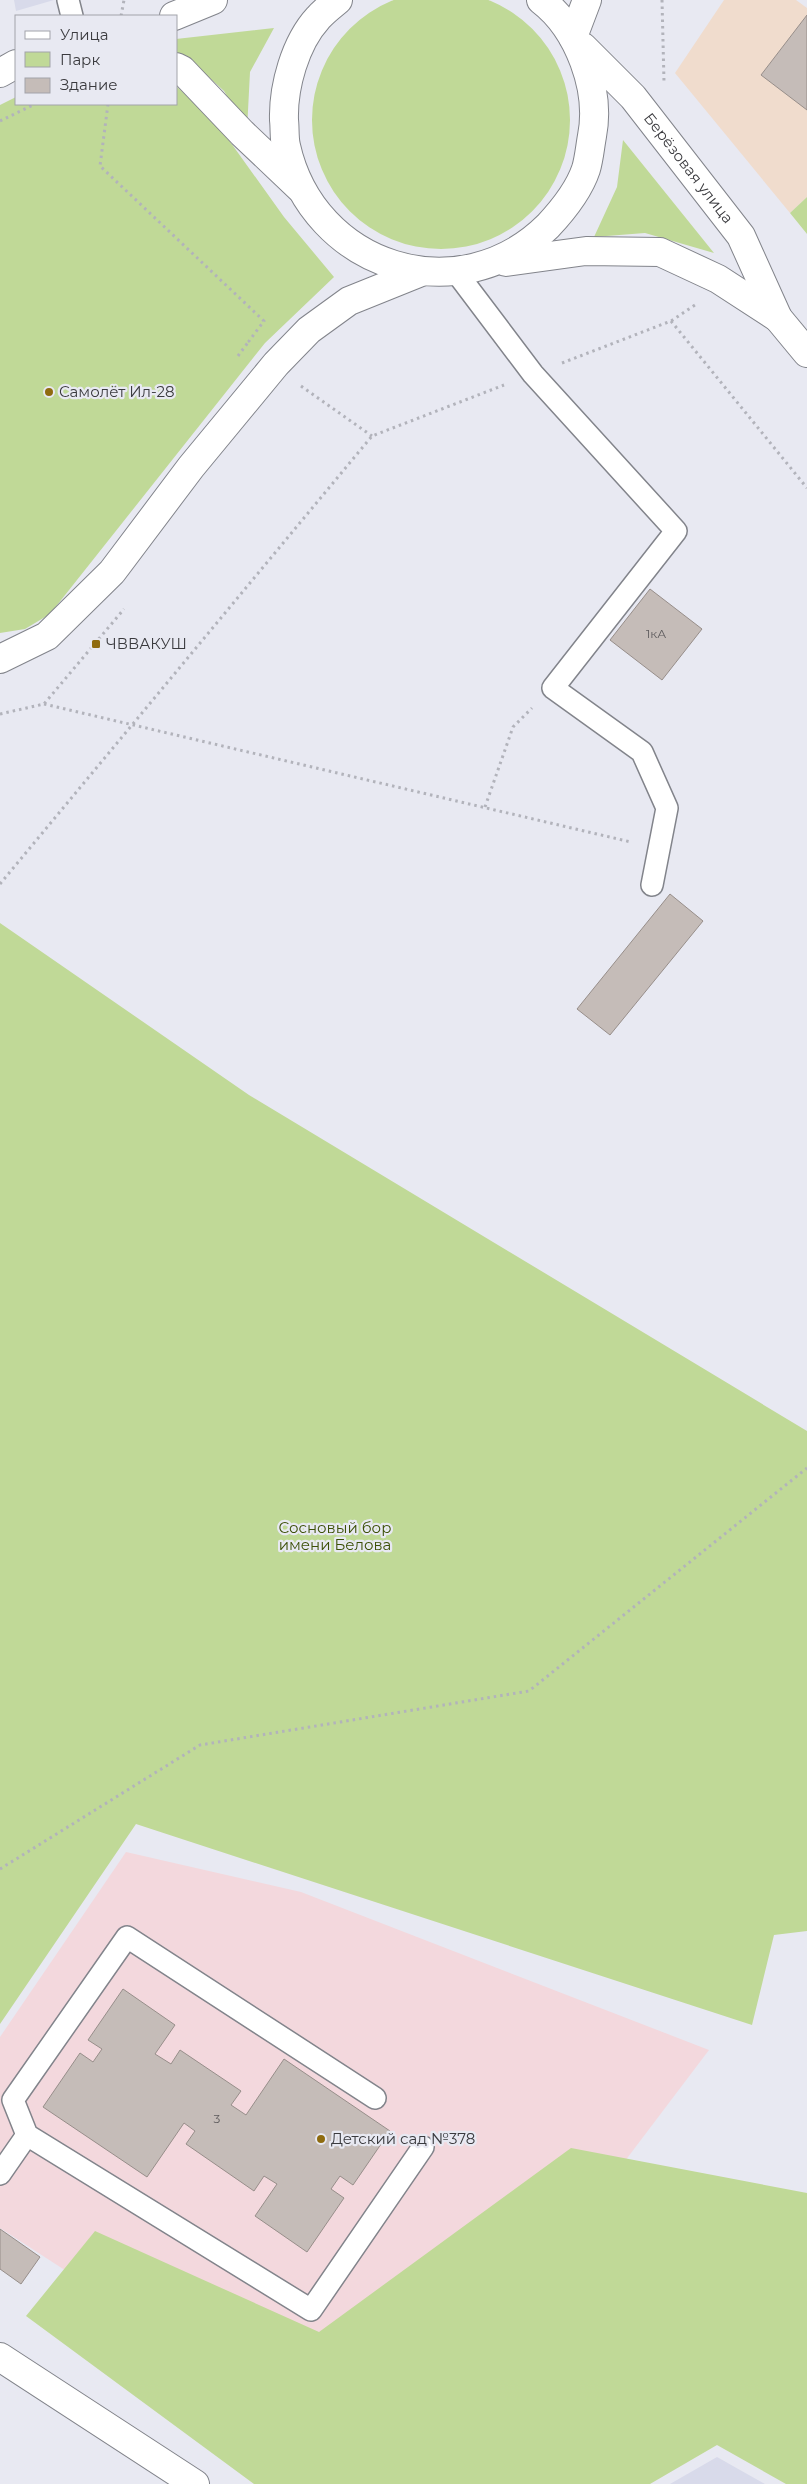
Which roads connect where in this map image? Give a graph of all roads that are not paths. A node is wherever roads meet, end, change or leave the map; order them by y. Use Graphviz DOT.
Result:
graph roads {
  1 [pos="68,0"];
  2 [pos="213,0"];
  3 [pos="338,0"];
  4 [pos="541,0"];
  5 [pos="587,0"];
  6 [pos="72,15"];
  7 [pos="176,15"];
  8 [pos="573,37"];
  9 [pos="15,65"];
  10 [pos="178,68"];
  11 [pos="0,73"];
  12 [pos="300,188"];
  13 [pos="490,264"];
  14 [pos="421,272"];
  15 [pos="456,272"];
  16 [pos="778,318"];
  17 [pos="807,353"];
  18 [pos="0,659"];
  19 [pos="652,886"];
  20 [pos="375,2098"];
  21 [pos="27,2134"];
  22 [pos="423,2147"];
  23 [pos="0,2174"];
  24 [pos="0,2357"];
  25 [pos="195,2484"];
  1 -- 6 [label="lane"];
  2 -- 7 [label="main road"];
  3 -- 12 [label="main road"];
  4 -- 8 [label="main road"];
  5 -- 8 [label="main road"];
  8 -- 13 [label="main road"];
  8 -- 16 [label="main road, Берёзовая улица"];
  9 -- 11 [label="main road"];
  10 -- 12 [label="main road"];
  12 -- 14 [label="main road"];
  13 -- 15 [label="main road"];
  13 -- 16 [label="main road, Берёзовая улица"];
  14 -- 15 [label="main road"];
  14 -- 18 [label="main road"];
  15 -- 19 [label="lane"];
  16 -- 17 [label="main road, Берёзовая улица"];
  20 -- 21 [label="lane"];
  21 -- 22 [label="lane"];
  21 -- 23 [label="lane"];
  24 -- 25 [label="main road"];
}
